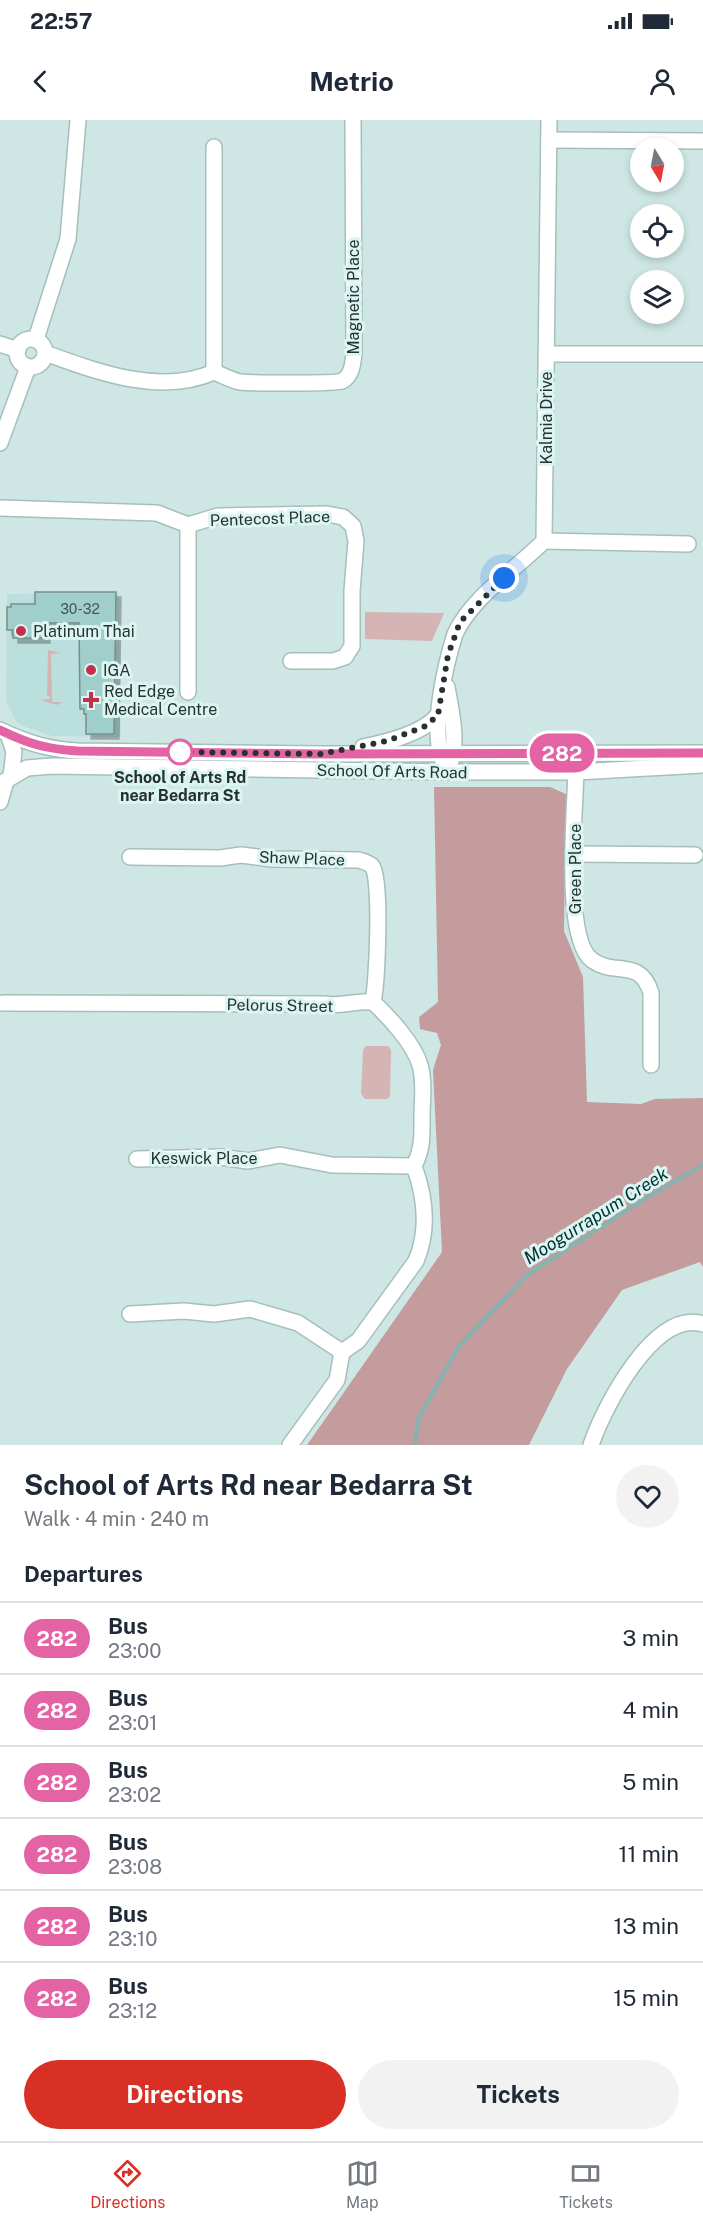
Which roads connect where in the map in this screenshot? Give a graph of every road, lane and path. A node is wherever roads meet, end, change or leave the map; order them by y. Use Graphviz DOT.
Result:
graph roads {
  1 [pos="78,120"];
  2 [pos="353,120"];
  3 [pos="549,120"];
  4 [pos="549,140"];
  5 [pos="703,141"];
  6 [pos="214,147"];
  7 [pos="36,339"];
  8 [pos="0,344"];
  9 [pos="18,350"];
  10 [pos="45,353"];
  11 [pos="546,354"];
  12 [pos="703,354"];
  13 [pos="28,367"];
  14 [pos="214,372"];
  15 [pos="0,443"];
  16 [pos="0,507"];
  17 [pos="188,525"];
  18 [pos="544,541"];
  19 [pos="688,544"];
  20 [pos="291,661"];
  21 [pos="446,678"];
  22 [pos="188,692"];
  23 [pos="438,715"];
  24 [pos="3,729"];
  25 [pos="446,753"];
  26 [pos="703,753"];
  27 [pos="321,754"];
  28 [pos="703,765"];
  29 [pos="447,772"];
  30 [pos="576,772"];
  31 [pos="6,781"];
  32 [pos="0,802"];
  33 [pos="574,854"];
  34 [pos="695,855"];
  35 [pos="130,857"];
  36 [pos="373,1002"];
  37 [pos="1,1003"];
  38 [pos="651,1065"];
  39 [pos="137,1159"];
  40 [pos="414,1166"];
  41 [pos="130,1314"];
  42 [pos="703,1324"];
  43 [pos="342,1352"];
  44 [pos="290,1445"];
  45 [pos="591,1445"];
  1 -- 7 [label="street"];
  2 -- 14 [label="street, Magnetic Place"];
  3 -- 4 [label="street, Kalmia Drive"];
  4 -- 5 [label="street"];
  4 -- 11 [label="street, Kalmia Drive"];
  6 -- 14 [label="street"];
  7 -- 9 [label="street"];
  7 -- 10 [label="street"];
  8 -- 9 [label="street"];
  9 -- 13 [label="street"];
  10 -- 13 [label="street"];
  10 -- 14 [label="street"];
  11 -- 12 [label="street"];
  11 -- 18 [label="street, Kalmia Drive"];
  13 -- 15 [label="street"];
  16 -- 17 [label="street, Pentecost Place"];
  17 -- 20 [label="street, Pentecost Place"];
  17 -- 22 [label="street"];
  18 -- 19 [label="street"];
  18 -- 21 [label="street"];
  21 -- 23 [label="street"];
  21 -- 25 [label="street"];
  23 -- 25 [label="street"];
  23 -- 27 [label="street"];
  24 -- 27 [label="street, School Of Arts Road"];
  24 -- 31 [label="street"];
  25 -- 26 [label="street, School Of Arts Road"];
  25 -- 27 [label="street, School Of Arts Road"];
  25 -- 29 [label="street"];
  28 -- 30 [label="street, School Of Arts Road"];
  29 -- 30 [label="street, School Of Arts Road"];
  29 -- 31 [label="street, School Of Arts Road"];
  30 -- 33 [label="street, Green Place"];
  31 -- 32 [label="street"];
  33 -- 34 [label="street"];
  33 -- 38 [label="street, Green Place"];
  35 -- 36 [label="street, Shaw Place"];
  36 -- 37 [label="street, Pelorus Street"];
  36 -- 40 [label="street"];
  39 -- 40 [label="street, Keswick Place"];
  40 -- 43 [label="street"];
  41 -- 43 [label="street"];
  42 -- 45 [label="street"];
  43 -- 44 [label="street"];
}
